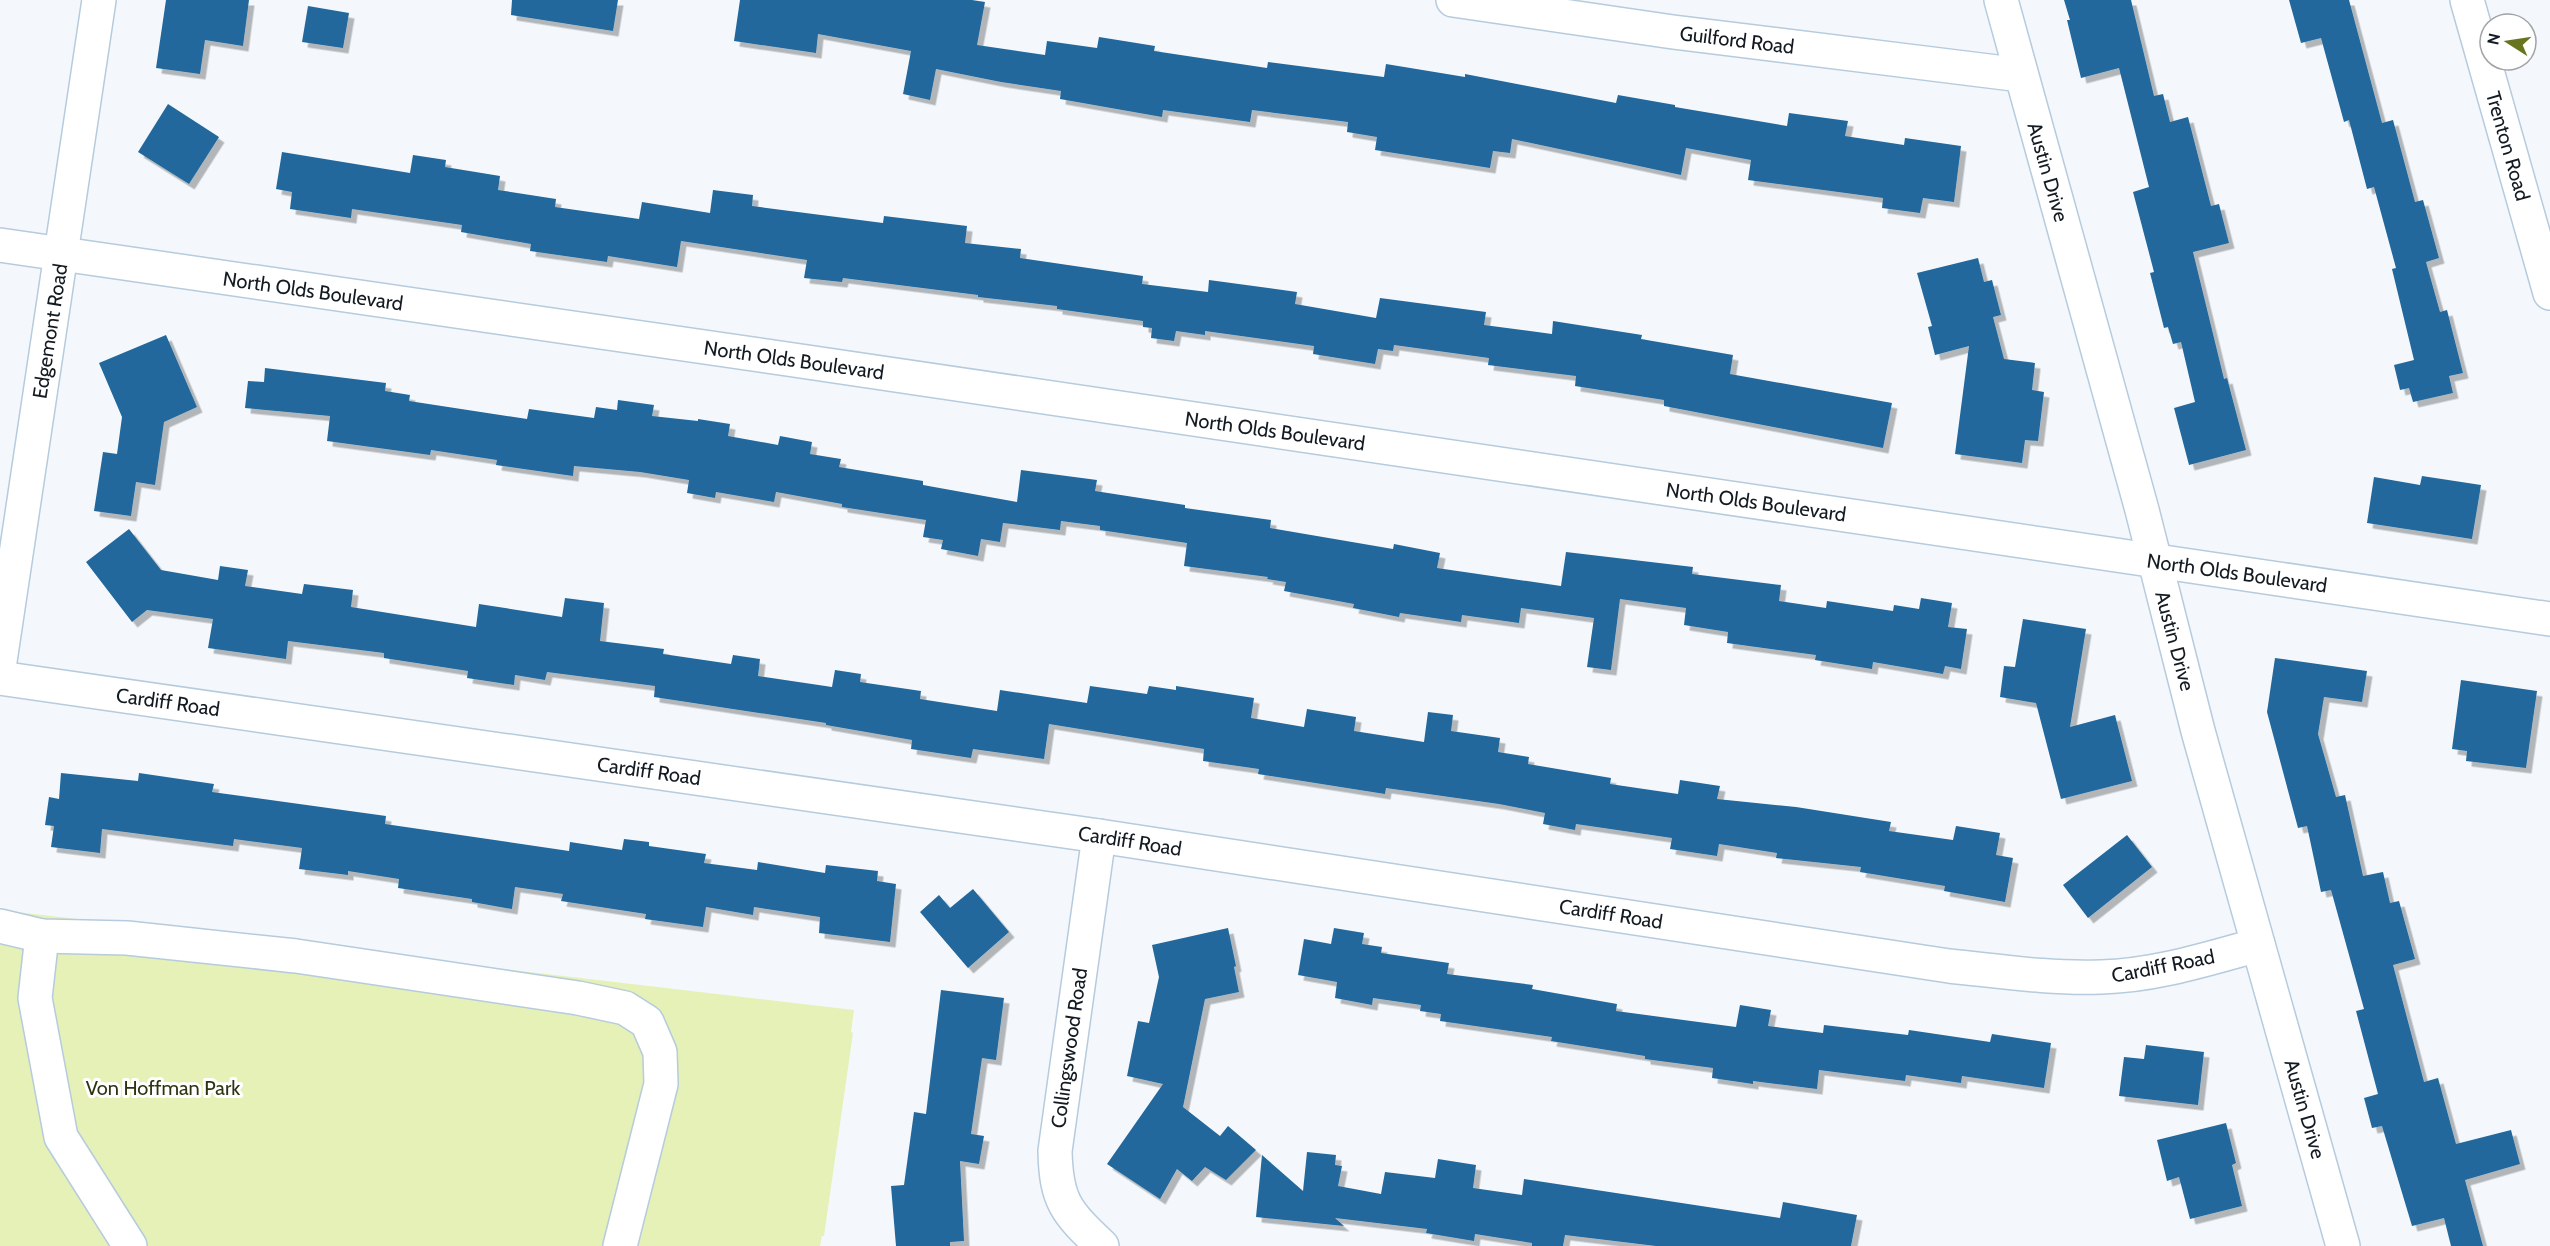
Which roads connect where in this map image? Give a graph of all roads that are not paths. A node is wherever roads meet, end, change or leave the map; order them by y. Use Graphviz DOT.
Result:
graph roads {
  1 [pos="99,0"];
  2 [pos="1453,0"];
  3 [pos="2001,0"];
  4 [pos="2467,0"];
  5 [pos="2021,75"];
  6 [pos="0,245"];
  7 [pos="62,255"];
  8 [pos="2550,293"];
  9 [pos="2154,560"];
  10 [pos="2550,619"];
  11 [pos="0,661"];
  12 [pos="0,678"];
  13 [pos="1099,836"];
  14 [pos="0,926"];
  15 [pos="42,936"];
  16 [pos="2258,945"];
  17 [pos="130,1246"];
  18 [pos="620,1246"];
  19 [pos="1102,1246"];
  20 [pos="2343,1246"];
  1 -- 7 [label="street, Edgemont Road"];
  2 -- 5 [label="street, Guilford Road"];
  3 -- 5 [label="street, Austin Drive"];
  4 -- 8 [label="street, Trenton Road"];
  5 -- 9 [label="street, Austin Drive"];
  6 -- 7 [label="street, North Olds Boulevard"];
  7 -- 9 [label="street, North Olds Boulevard"];
  7 -- 11 [label="street, Edgemont Road"];
  9 -- 10 [label="street, North Olds Boulevard"];
  9 -- 16 [label="street, Austin Drive"];
  12 -- 13 [label="street, Cardiff Road"];
  13 -- 16 [label="street, Cardiff Road"];
  13 -- 19 [label="street, Collingswood Road"];
  14 -- 15 [label="street"];
  15 -- 17 [label="street"];
  15 -- 18 [label="street"];
  16 -- 20 [label="street, Austin Drive"];
}
